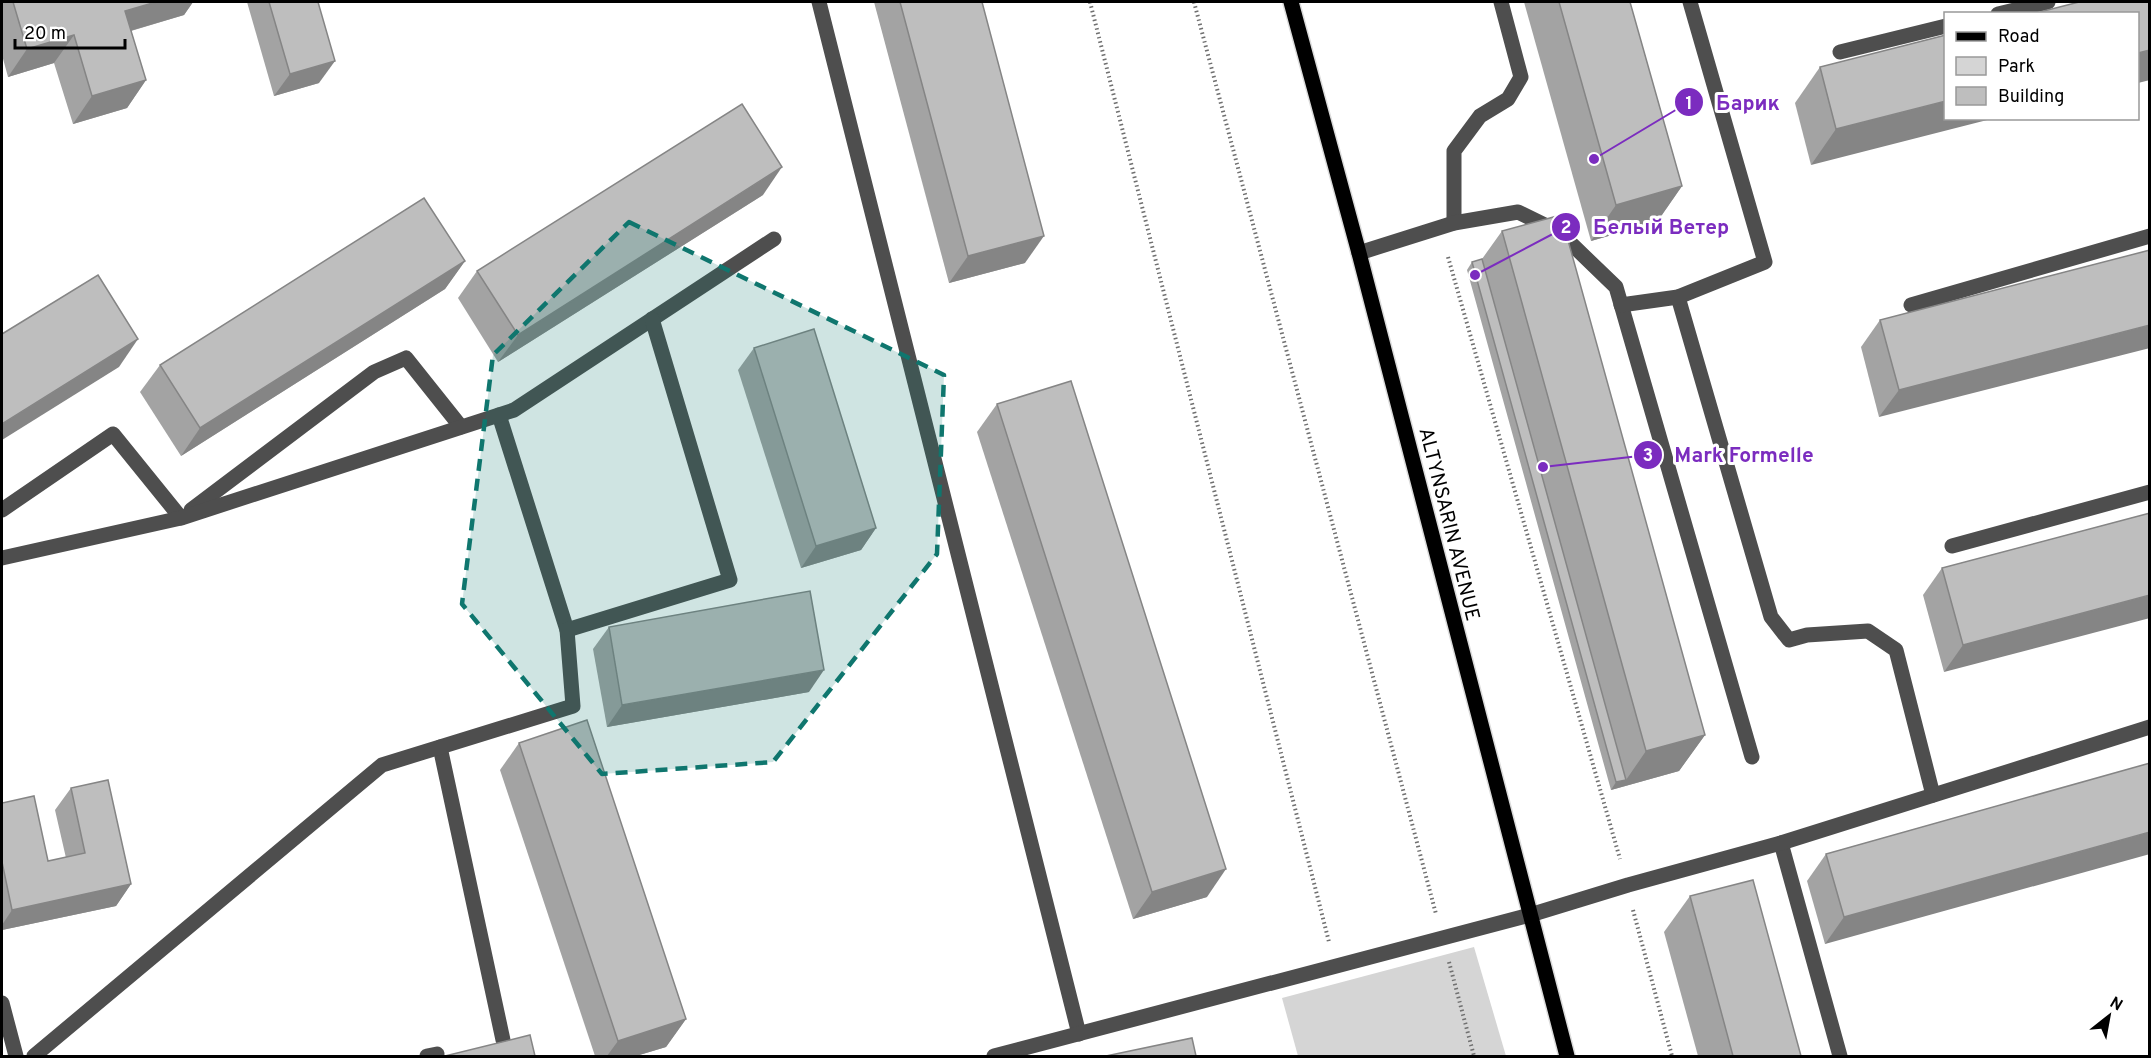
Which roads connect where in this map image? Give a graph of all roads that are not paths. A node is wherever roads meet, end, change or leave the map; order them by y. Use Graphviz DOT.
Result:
graph roads {
  1 [pos="819,2"];
  2 [pos="1292,2"];
  3 [pos="1501,2"];
  4 [pos="1690,2"];
  5 [pos="2048,2"];
  6 [pos="2006,12"];
  7 [pos="1944,26"];
  8 [pos="1840,52"];
  9 [pos="1454,223"];
  10 [pos="2150,236"];
  11 [pos="774,239"];
  12 [pos="1359,253"];
  13 [pos="1678,297"];
  14 [pos="1621,305"];
  15 [pos="1911,305"];
  16 [pos="652,319"];
  17 [pos="499,415"];
  18 [pos="461,427"];
  19 [pos="2150,492"];
  20 [pos="2,510"];
  21 [pos="181,518"];
  22 [pos="1953,546"];
  23 [pos="2,558"];
  24 [pos="567,630"];
  25 [pos="2150,727"];
  26 [pos="440,747"];
  27 [pos="1752,756"];
  28 [pos="1933,795"];
  29 [pos="1781,843"];
  30 [pos="1530,915"];
  31 [pos="2,1003"];
  32 [pos="1079,1034"];
  33 [pos="503,1040"];
  34 [pos="16,1056"];
  35 [pos="34,1056"];
  36 [pos="994,1056"];
  37 [pos="1567,1056"];
  38 [pos="1840,1056"];
  1 -- 32 [label="lane"];
  2 -- 12 [label="main road, ALTYNSARIN AVENUE"];
  3 -- 9 [label="lane"];
  4 -- 13 [label="lane"];
  5 -- 6 [label="lane"];
  7 -- 8 [label="lane"];
  9 -- 12 [label="lane"];
  9 -- 14 [label="lane"];
  10 -- 15 [label="lane"];
  11 -- 16 [label="lane"];
  12 -- 30 [label="main road, ALTYNSARIN AVENUE"];
  13 -- 14 [label="lane"];
  13 -- 28 [label="lane"];
  14 -- 27 [label="lane"];
  16 -- 17 [label="lane"];
  16 -- 24 [label="lane"];
  17 -- 18 [label="lane"];
  17 -- 24 [label="lane"];
  18 -- 21 [label="lane"];
  18 -- 21 [label="lane"];
  19 -- 22 [label="lane"];
  20 -- 21 [label="lane"];
  21 -- 23 [label="lane"];
  24 -- 26 [label="lane"];
  25 -- 28 [label="lane"];
  26 -- 33 [label="lane"];
  26 -- 35 [label="lane"];
  28 -- 29 [label="lane"];
  29 -- 30 [label="lane"];
  29 -- 38 [label="lane"];
  30 -- 32 [label="lane"];
  30 -- 37 [label="main road, ALTYNSARIN AVENUE"];
  31 -- 34 [label="lane"];
  32 -- 36 [label="lane"];
}
